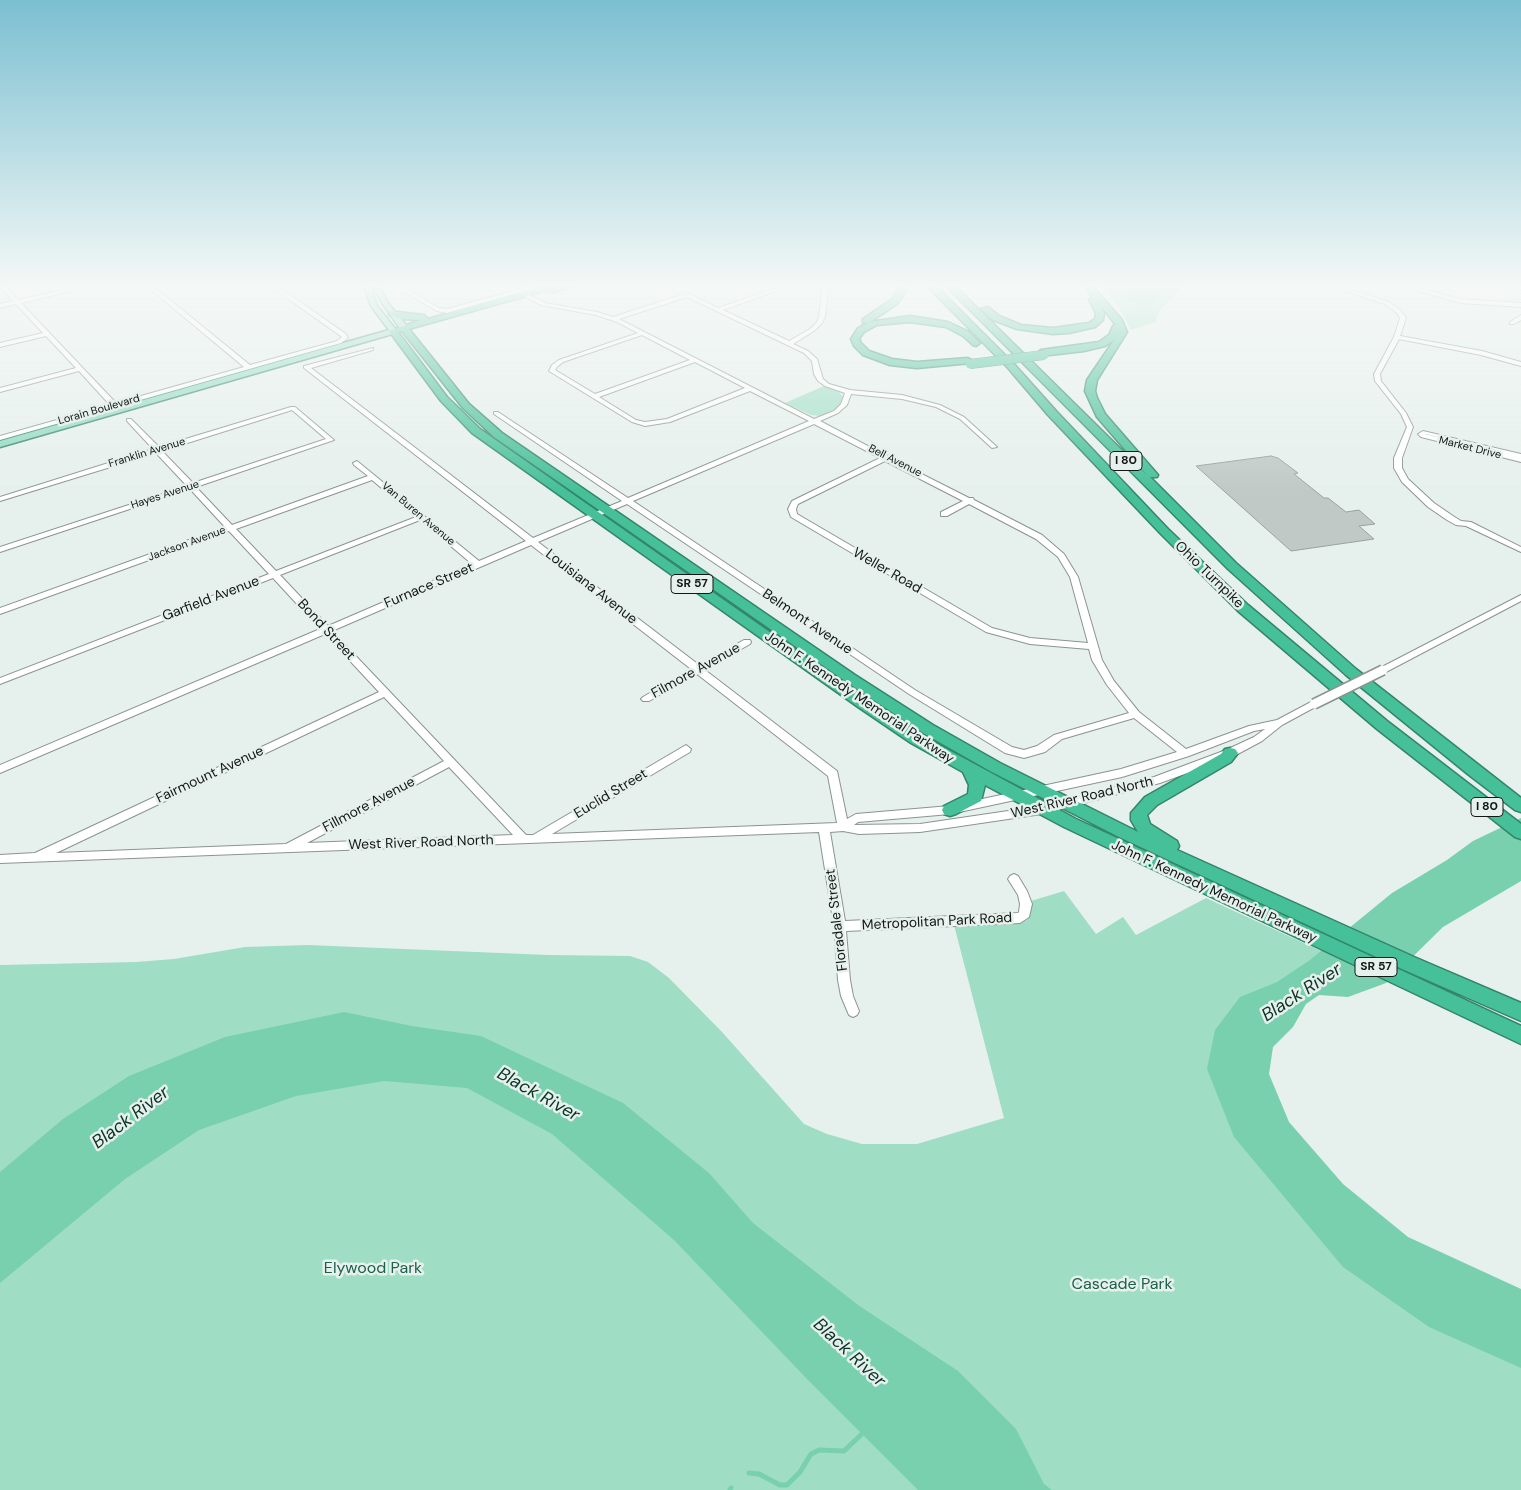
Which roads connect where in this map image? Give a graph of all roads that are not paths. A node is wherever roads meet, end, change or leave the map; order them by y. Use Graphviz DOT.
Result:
graph roads {
  1 [pos="64,353"];
  2 [pos="231,353"];
  3 [pos="303,353"];
  4 [pos="318,353"];
  5 [pos="330,353"];
  6 [pos="358,353"];
  7 [pos="413,353"];
  8 [pos="423,353"];
  9 [pos="586,353"];
  10 [pos="681,353"];
  11 [pos="806,353"];
  12 [pos="856,353"];
  13 [pos="866,353"];
  14 [pos="986,353"];
  15 [pos="998,353"];
  16 [pos="1018,353"];
  17 [pos="1053,353"];
  18 [pos="1061,353"];
  19 [pos="1109,353"];
  20 [pos="1389,353"];
  21 [pos="1479,353"];
  22 [pos="1043,354"];
  23 [pos="695,360"];
  24 [pos="969,362"];
  25 [pos="1521,364"];
  26 [pos="250,368"];
  27 [pos="80,369"];
  28 [pos="751,388"];
  29 [pos="0,390"];
  30 [pos="849,392"];
  31 [pos="593,397"];
  32 [pos="115,406"];
  33 [pos="293,408"];
  34 [pos="496,413"];
  35 [pos="1052,414"];
  36 [pos="129,420"];
  37 [pos="816,421"];
  38 [pos="1408,431"];
  39 [pos="1421,434"];
  40 [pos="0,438"];
  41 [pos="0,444"];
  42 [pos="994,447"];
  43 [pos="0,450"];
  44 [pos="157,450"];
  45 [pos="1521,456"];
  46 [pos="887,457"];
  47 [pos="1521,460"];
  48 [pos="357,463"];
  49 [pos="373,477"];
  50 [pos="191,487"];
  51 [pos="0,499"];
  52 [pos="970,500"];
  53 [pos="627,501"];
  54 [pos="607,510"];
  55 [pos="944,514"];
  56 [pos="594,516"];
  57 [pos="422,517"];
  58 [pos="1459,523"];
  59 [pos="230,528"];
  60 [pos="532,542"];
  61 [pos="0,550"];
  62 [pos="1521,550"];
  63 [pos="1521,556"];
  64 [pos="478,565"];
  65 [pos="274,574"];
  66 [pos="1521,598"];
  67 [pos="0,611"];
  68 [pos="326,630"];
  69 [pos="1309,636"];
  70 [pos="747,642"];
  71 [pos="1093,646"];
  72 [pos="698,670"];
  73 [pos="0,681"];
  74 [pos="385,692"];
  75 [pos="646,699"];
  76 [pos="1136,714"];
  77 [pos="1279,723"];
  78 [pos="686,749"];
  79 [pos="1185,753"];
  80 [pos="1230,753"];
  81 [pos="451,762"];
  82 [pos="0,769"];
  83 [pos="969,770"];
  84 [pos="1040,790"];
  85 [pos="1017,796"];
  86 [pos="1065,804"];
  87 [pos="1521,806"];
  88 [pos="950,810"];
  89 [pos="1042,810"];
  90 [pos="843,827"];
  91 [pos="824,828"];
  92 [pos="1521,833"];
  93 [pos="529,839"];
  94 [pos="287,848"];
  95 [pos="35,858"];
  96 [pos="0,859"];
  97 [pos="1207,870"];
  98 [pos="1014,879"];
  99 [pos="1235,892"];
  100 [pos="840,926"];
  101 [pos="853,1011"];
  102 [pos="1521,1012"];
  103 [pos="1521,1035"];
  1 -- 27 [label="street"];
  2 -- 26 [label="street"];
  3 -- 26 [label="street, Lorain Boulevard"];
  4 -- 41 [label="main road, Lorain Boulevard"];
  5 -- 43 [label="main road, Lorain Boulevard"];
  6 -- 60 [label="street, Louisiana Avenue"];
  7 -- 56 [label="highway, John F. Kennedy Memorial Parkway / SR 57"];
  8 -- 54 [label="highway, John F. Kennedy Memorial Parkway / SR 57"];
  9 -- 31 [label="street"];
  10 -- 23 [label="street, Bell Avenue"];
  11 -- 30 [label="street"];
  12 -- 24 [label="highway"];
  13 -- 24 [label="highway"];
  14 -- 35 [label="highway"];
  15 -- 35 [label="highway, Ohio Turnpike / I 80"];
  16 -- 69 [label="highway, Ohio Turnpike / I 80"];
  17 -- 22 [label="highway"];
  18 -- 22 [label="highway"];
  19 -- 69 [label="highway"];
  20 -- 38 [label="street"];
  21 -- 25 [label="street"];
  22 -- 24 [label="highway, bridge"];
  23 -- 28 [label="street, Bell Avenue"];
  23 -- 31 [label="street"];
  26 -- 32 [label="street, Lorain Boulevard"];
  27 -- 29 [label="street"];
  27 -- 32 [label="street"];
  28 -- 31 [label="street"];
  28 -- 37 [label="street, Bell Avenue"];
  30 -- 37 [label="street, Furnace Street"];
  30 -- 42 [label="street"];
  32 -- 40 [label="street, Lorain Boulevard"];
  33 -- 44 [label="street, Franklin Avenue"];
  33 -- 50 [label="street, Hayes Avenue"];
  34 -- 53 [label="street, Belmont Avenue"];
  35 -- 92 [label="highway, Ohio Turnpike / I 80"];
  36 -- 44 [label="street, Bond Street"];
  37 -- 46 [label="street, Bell Avenue"];
  37 -- 53 [label="street, Furnace Street"];
  38 -- 39 [label="street, Market Drive"];
  38 -- 58 [label="street"];
  39 -- 45 [label="street, Market Drive"];
  39 -- 47 [label="street, Market Drive"];
  44 -- 50 [label="street, Bond Street"];
  44 -- 51 [label="street, Franklin Avenue"];
  46 -- 52 [label="street, Bell Avenue"];
  46 -- 71 [label="street, Weller Road"];
  48 -- 49 [label="street, Van Buren Avenue"];
  49 -- 57 [label="street, Van Buren Avenue"];
  49 -- 59 [label="street, Jackson Avenue"];
  50 -- 59 [label="street, Bond Street"];
  50 -- 61 [label="street, Hayes Avenue"];
  52 -- 55 [label="street"];
  52 -- 71 [label="street, Bell Avenue"];
  53 -- 54 [label="street, Furnace Street"];
  53 -- 76 [label="street, Belmont Avenue"];
  54 -- 56 [label="street, Furnace Street"];
  54 -- 84 [label="highway, John F. Kennedy Memorial Parkway / SR 57"];
  56 -- 60 [label="street, Furnace Street"];
  56 -- 83 [label="highway, John F. Kennedy Memorial Parkway / SR 57"];
  57 -- 64 [label="street, Van Buren Avenue"];
  57 -- 65 [label="street, Garfield Avenue"];
  58 -- 62 [label="street"];
  58 -- 63 [label="street"];
  59 -- 65 [label="street, Bond Street"];
  59 -- 67 [label="street, Jackson Avenue"];
  60 -- 64 [label="street, Furnace Street"];
  60 -- 72 [label="street, Louisiana Avenue"];
  64 -- 68 [label="street, Furnace Street"];
  65 -- 68 [label="street, Bond Street"];
  65 -- 73 [label="street, Garfield Avenue"];
  66 -- 77 [label="street, West River Road North, bridge"];
  68 -- 74 [label="street, Bond Street"];
  68 -- 82 [label="street, Furnace Street"];
  69 -- 87 [label="highway, Ohio Turnpike / I 80"];
  70 -- 72 [label="street, Filmore Avenue"];
  71 -- 76 [label="street, Bell Avenue"];
  72 -- 75 [label="street, Filmore Avenue"];
  72 -- 90 [label="street, Louisiana Avenue"];
  74 -- 81 [label="street, Bond Street"];
  74 -- 95 [label="street, Fairmount Avenue"];
  76 -- 79 [label="street, Bell Avenue"];
  77 -- 79 [label="street, West River Road North"];
  77 -- 80 [label="street, West River Road North"];
  78 -- 93 [label="street, Euclid Street"];
  79 -- 84 [label="street, West River Road North"];
  80 -- 86 [label="street, West River Road North"];
  80 -- 97 [label="highway"];
  81 -- 93 [label="street, Bond Street"];
  81 -- 94 [label="street, Fillmore Avenue"];
  83 -- 85 [label="highway, John F. Kennedy Memorial Parkway / SR 57"];
  83 -- 88 [label="highway"];
  84 -- 85 [label="street, West River Road North"];
  84 -- 86 [label="highway, John F. Kennedy Memorial Parkway / SR 57"];
  85 -- 88 [label="street, West River Road North"];
  85 -- 89 [label="highway, John F. Kennedy Memorial Parkway / SR 57"];
  86 -- 89 [label="street, West River Road North"];
  86 -- 97 [label="highway, John F. Kennedy Memorial Parkway / SR 57"];
  88 -- 90 [label="street, West River Road North"];
  89 -- 90 [label="street, West River Road North"];
  89 -- 99 [label="highway, John F. Kennedy Memorial Parkway / SR 57"];
  90 -- 91 [label="street, West River Road North"];
  91 -- 93 [label="street, West River Road North"];
  91 -- 100 [label="street, Floradale Street"];
  93 -- 94 [label="street, West River Road North"];
  94 -- 95 [label="street, West River Road North"];
  95 -- 96 [label="street, West River Road North"];
  97 -- 99 [label="highway, John F. Kennedy Memorial Parkway / SR 57"];
  98 -- 100 [label="street, Metropolitan Park Road"];
  99 -- 102 [label="highway, John F. Kennedy Memorial Parkway / SR 57"];
  99 -- 103 [label="highway, John F. Kennedy Memorial Parkway / SR 57"];
  100 -- 101 [label="street, Floradale Street"];
}
